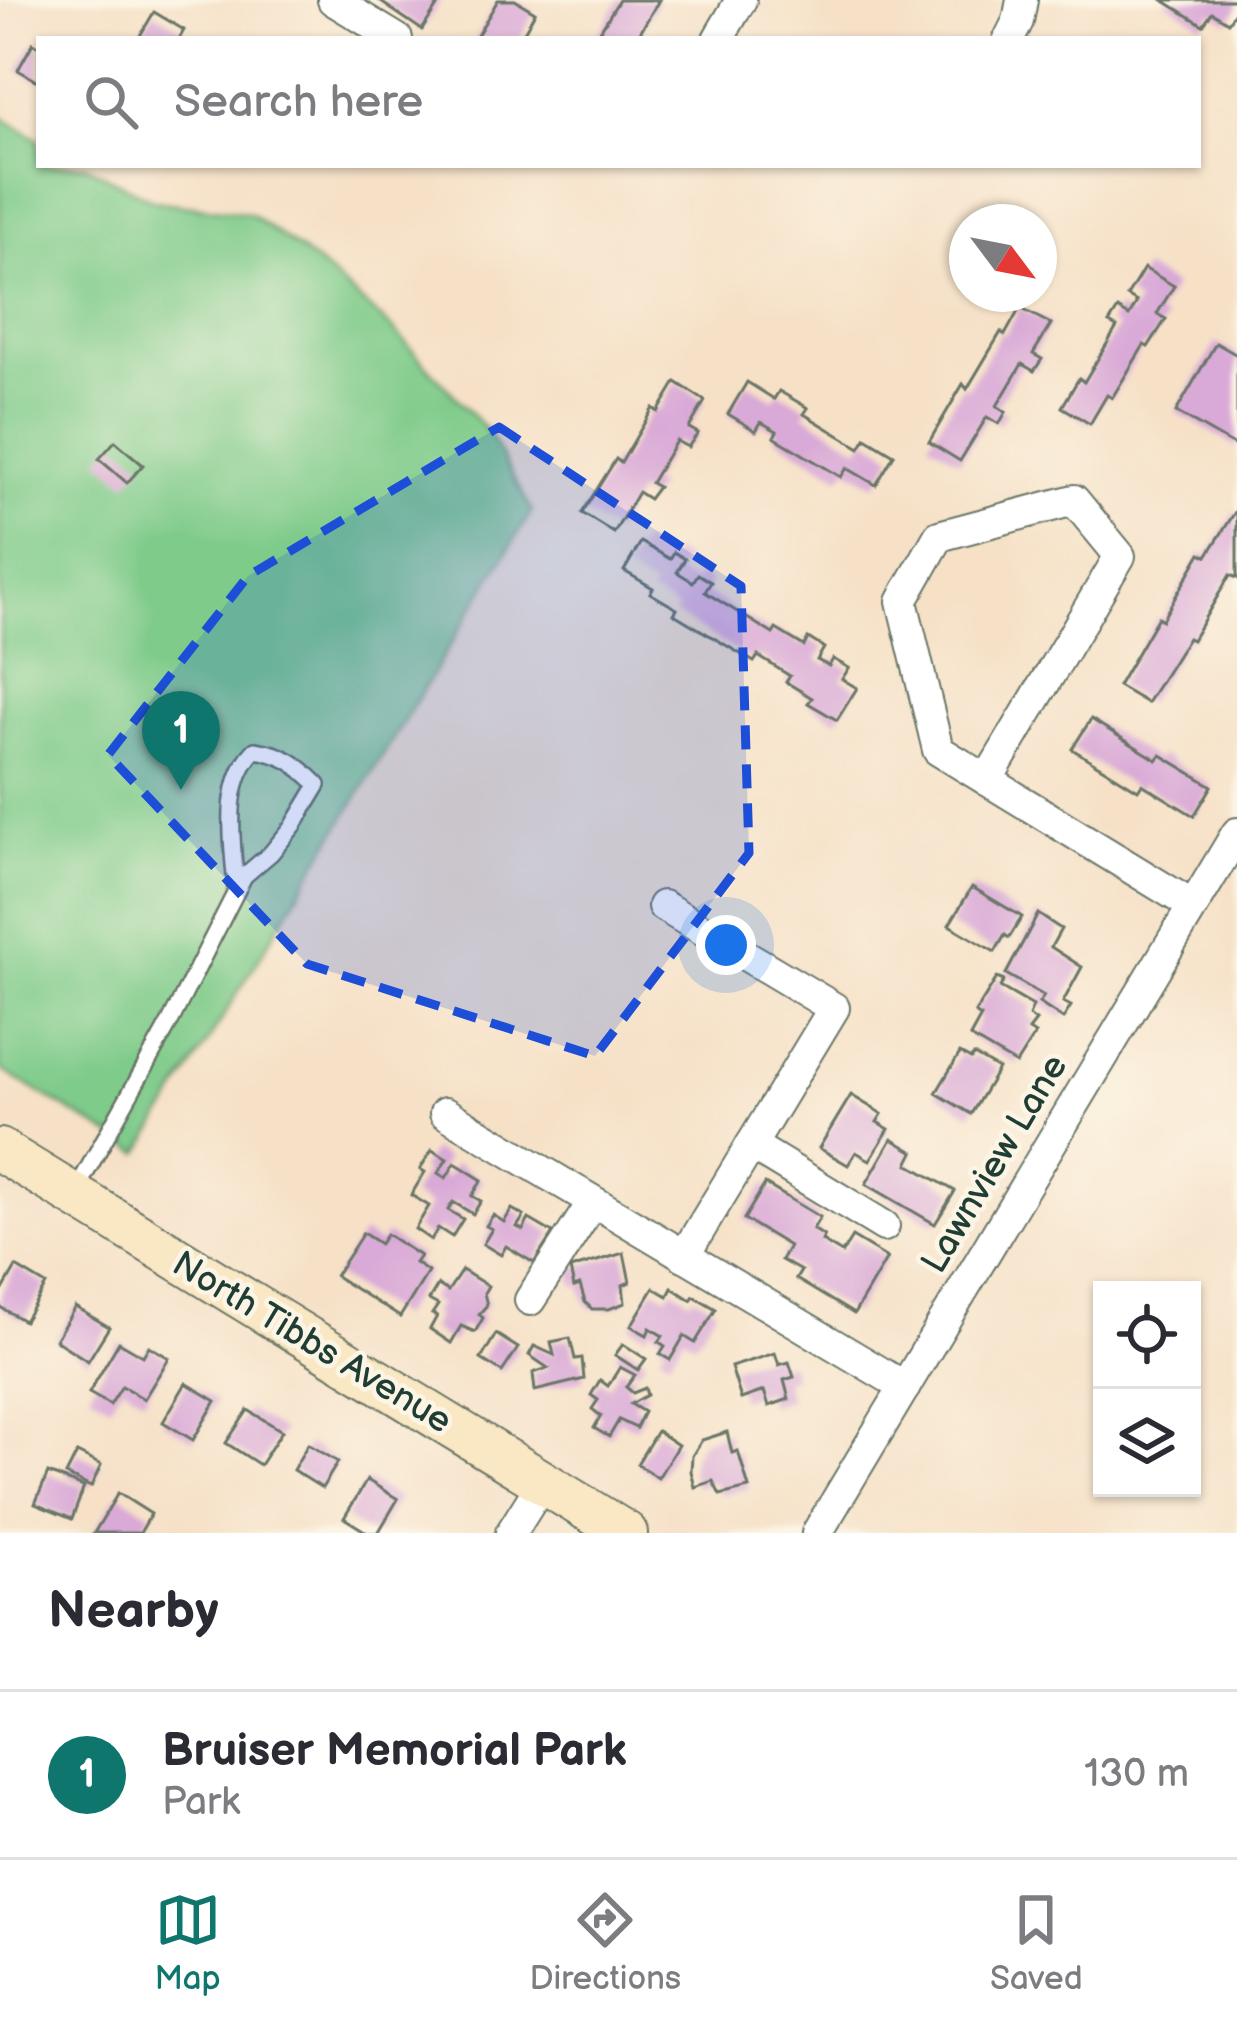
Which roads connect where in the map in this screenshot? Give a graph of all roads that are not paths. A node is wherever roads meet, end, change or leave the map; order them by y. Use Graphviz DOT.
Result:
graph roads {
  1 [pos="333,0"];
  2 [pos="741,0"];
  3 [pos="1022,0"];
  4 [pos="392,36"];
  5 [pos="720,36"];
  6 [pos="1010,36"];
  7 [pos="987,780"];
  8 [pos="1237,832"];
  9 [pos="236,892"];
  10 [pos="663,906"];
  11 [pos="1193,906"];
  12 [pos="445,1113"];
  13 [pos="751,1145"];
  14 [pos="0,1150"];
  15 [pos="74,1195"];
  16 [pos="593,1202"];
  17 [pos="884,1226"];
  18 [pos="684,1256"];
  19 [pos="530,1300"];
  20 [pos="904,1387"];
  21 [pos="543,1482"];
  22 [pos="511,1533"];
  23 [pos="626,1533"];
  24 [pos="817,1533"];
  1 -- 4 [label="street"];
  2 -- 5 [label="street"];
  3 -- 6 [label="street"];
  7 -- 7 [label="street"];
  7 -- 11 [label="street"];
  8 -- 11 [label="street, Lawnview Lane"];
  9 -- 9 [label="lane"];
  9 -- 15 [label="lane"];
  10 -- 13 [label="street"];
  11 -- 20 [label="street, Lawnview Lane"];
  12 -- 16 [label="street"];
  13 -- 17 [label="street"];
  13 -- 18 [label="street"];
  14 -- 15 [label="street, North Tibbs Avenue"];
  15 -- 21 [label="street, North Tibbs Avenue"];
  16 -- 18 [label="street"];
  16 -- 19 [label="street"];
  18 -- 20 [label="street"];
  20 -- 24 [label="street, Lawnview Lane"];
  21 -- 22 [label="street"];
  21 -- 23 [label="street, North Tibbs Avenue"];
}
